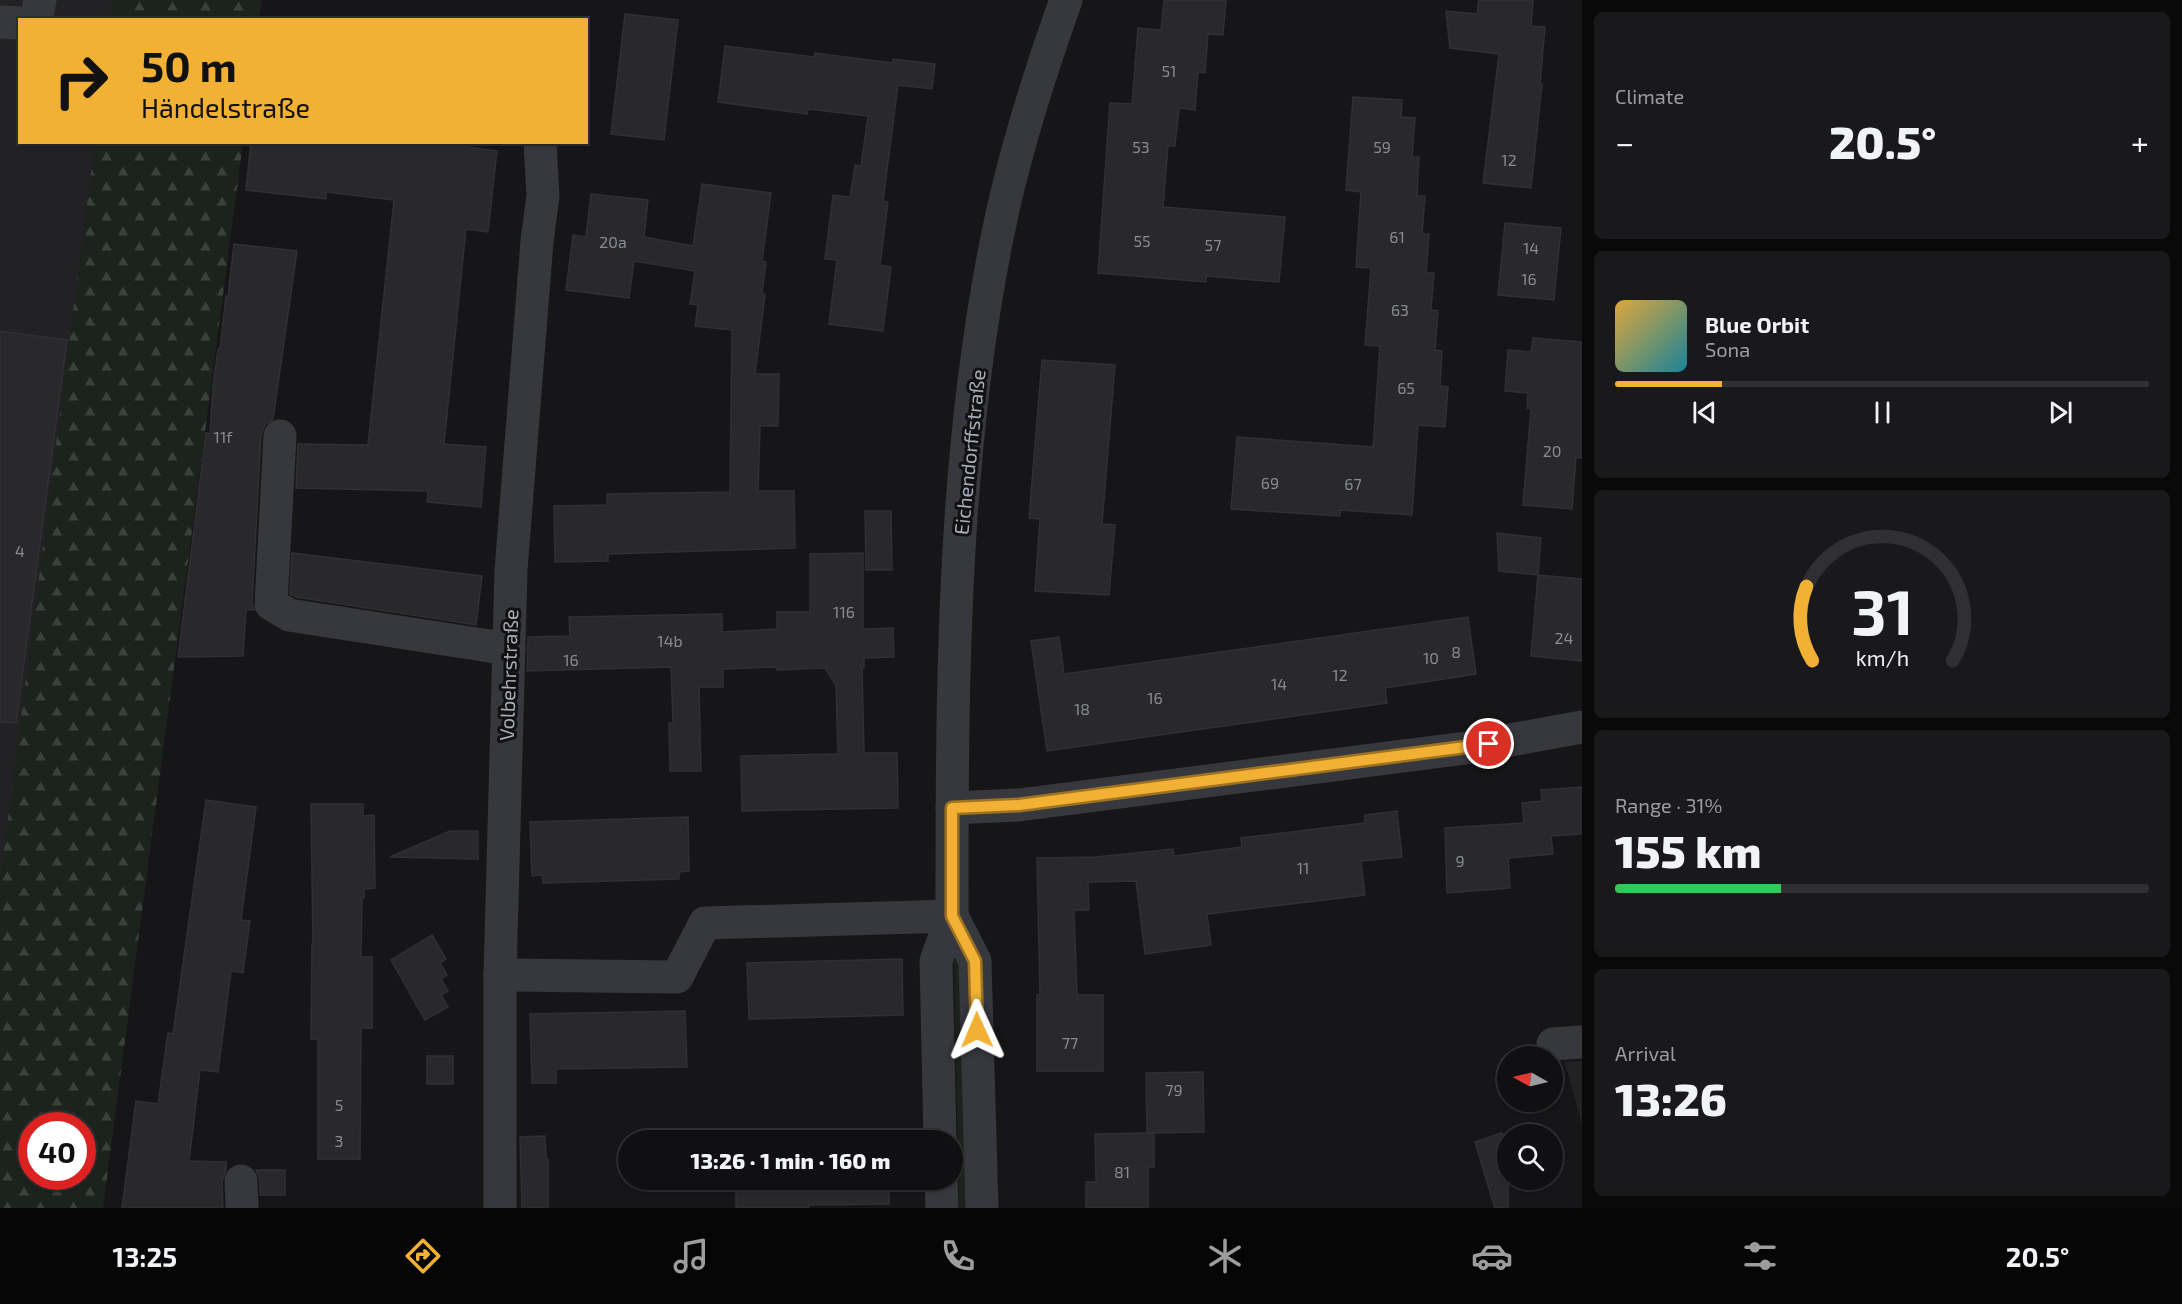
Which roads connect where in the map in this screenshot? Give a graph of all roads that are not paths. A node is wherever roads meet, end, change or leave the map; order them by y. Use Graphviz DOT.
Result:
graph roads {
  1 [pos="40,0"];
  2 [pos="1066,0"];
  3 [pos="36,18"];
  4 [pos="0,21"];
  5 [pos="18,23"];
  6 [pos="540,144"];
  7 [pos="280,436"];
  8 [pos="509,649"];
  9 [pos="1582,728"];
  10 [pos="952,808"];
  11 [pos="952,916"];
  12 [pos="500,975"];
  13 [pos="940,1130"];
  14 [pos="941,1190"];
  15 [pos="500,1208"];
  16 [pos="942,1208"];
  17 [pos="982,1208"];
  1 -- 3 [label="street"];
  2 -- 10 [label="street, Eichendorffstraße"];
  4 -- 5 [label="street"];
  6 -- 8 [label="street, Volbehrstraße"];
  7 -- 8 [label="street"];
  8 -- 12 [label="street, Volbehrstraße"];
  9 -- 10 [label="street"];
  10 -- 11 [label="street, Eichendorffstraße"];
  11 -- 12 [label="street"];
  11 -- 13 [label="street, Eichendorffstraße"];
  11 -- 17 [label="street, Eichendorffstraße"];
  12 -- 15 [label="street, Volbehrstraße"];
  14 -- 16 [label="street"];
}
